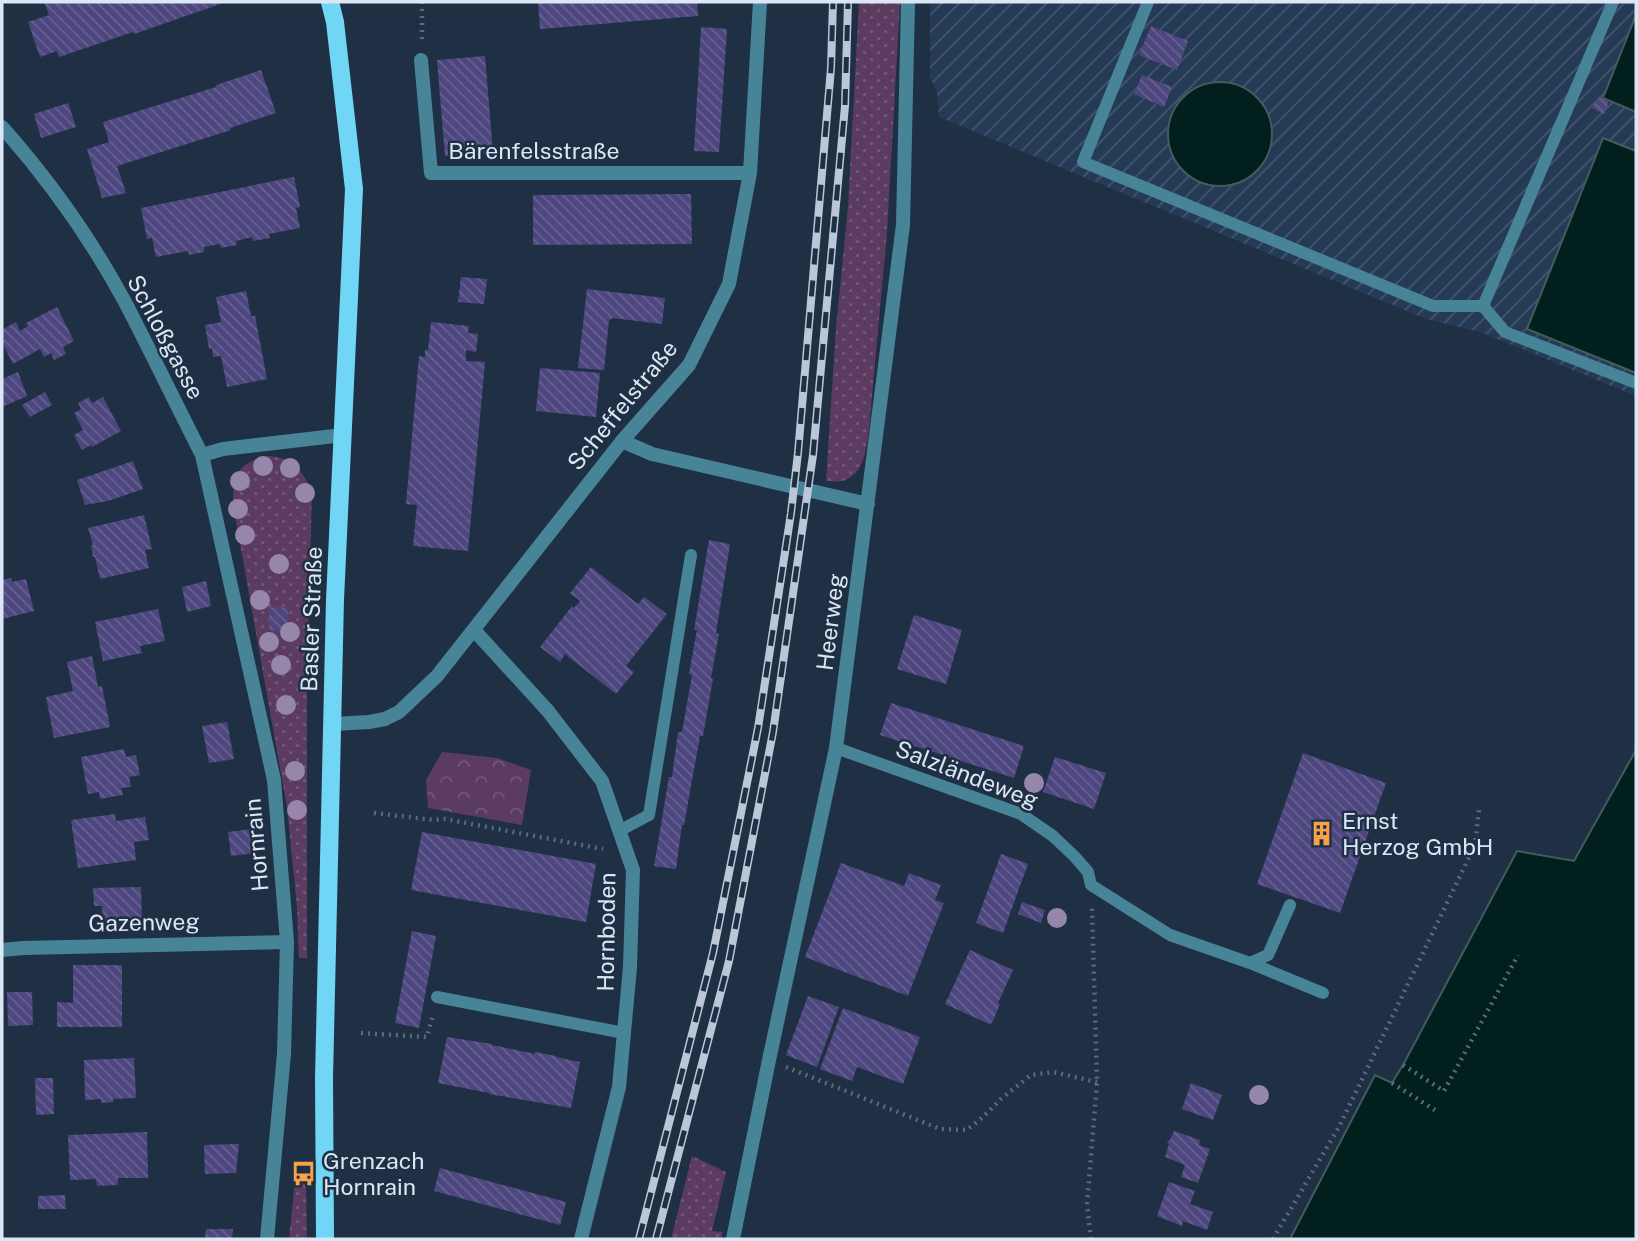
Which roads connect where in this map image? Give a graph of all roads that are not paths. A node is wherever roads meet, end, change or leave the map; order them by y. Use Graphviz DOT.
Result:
graph roads {
  1 [pos="330,2"];
  2 [pos="760,2"];
  3 [pos="908,2"];
  4 [pos="1148,2"];
  5 [pos="1613,2"];
  6 [pos="421,60"];
  7 [pos="2,127"];
  8 [pos="750,173"];
  9 [pos="1483,306"];
  10 [pos="1636,383"];
  11 [pos="344,435"];
  12 [pos="622,441"];
  13 [pos="202,455"];
  14 [pos="868,504"];
  15 [pos="691,555"];
  16 [pos="474,630"];
  17 [pos="333,724"];
  18 [pos="836,748"];
  19 [pos="619,831"];
  20 [pos="1290,905"];
  21 [pos="287,942"];
  22 [pos="2,950"];
  23 [pos="1250,963"];
  24 [pos="1323,993"];
  25 [pos="437,998"];
  26 [pos="624,1033"];
  27 [pos="267,1239"];
  28 [pos="325,1239"];
  29 [pos="580,1239"];
  30 [pos="733,1239"];
  1 -- 11 [label="main road, Basler Straße"];
  2 -- 8 [label="street, Scheffelstraße"];
  3 -- 14 [label="street, Heerweg"];
  4 -- 9 [label="lane"];
  5 -- 9 [label="lane"];
  6 -- 8 [label="street, Bärenfelsstraße"];
  7 -- 13 [label="street, Schloßgasse"];
  8 -- 12 [label="street, Scheffelstraße"];
  9 -- 10 [label="lane"];
  11 -- 13 [label="street"];
  11 -- 17 [label="main road, Basler Straße"];
  12 -- 14 [label="street"];
  12 -- 16 [label="street, Scheffelstraße"];
  13 -- 21 [label="street, Hornrain"];
  14 -- 18 [label="street, Heerweg"];
  15 -- 19 [label="lane"];
  16 -- 17 [label="street, Scheffelstraße"];
  16 -- 19 [label="street, Hornboden"];
  17 -- 28 [label="main road, Basler Straße"];
  18 -- 23 [label="lane, Salzländeweg"];
  18 -- 30 [label="street, Heerweg"];
  19 -- 26 [label="street, Hornboden"];
  20 -- 23 [label="lane"];
  21 -- 22 [label="street, Gazenweg"];
  21 -- 27 [label="street, Hornrain"];
  23 -- 24 [label="lane, Salzländeweg"];
  25 -- 26 [label="lane"];
  26 -- 29 [label="street, Hornboden"];
}
